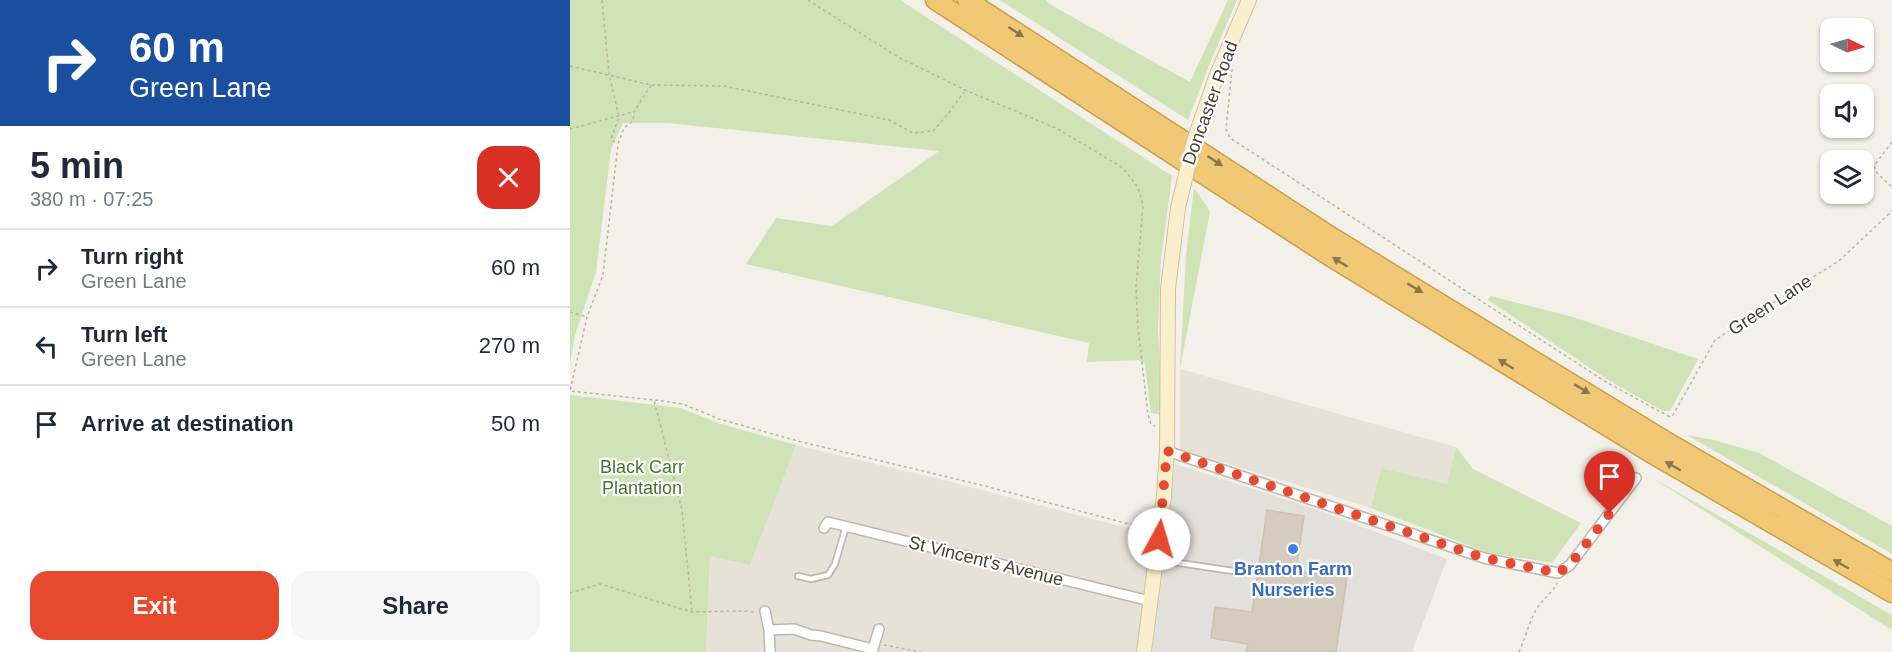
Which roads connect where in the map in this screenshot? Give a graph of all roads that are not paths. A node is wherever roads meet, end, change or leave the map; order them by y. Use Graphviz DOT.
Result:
graph roads {
  1 [pos="935,0"];
  2 [pos="967,0"];
  3 [pos="1249,0"];
  4 [pos="1167,451"];
  5 [pos="1636,478"];
  6 [pos="827,521"];
  7 [pos="846,526"];
  8 [pos="1156,560"];
  9 [pos="1233,571"];
  10 [pos="1892,572"];
  11 [pos="798,576"];
  12 [pos="1892,593"];
  13 [pos="1150,601"];
  14 [pos="765,612"];
  15 [pos="879,629"];
  16 [pos="769,630"];
  17 [pos="873,648"];
  18 [pos="770,652"];
  19 [pos="1144,652"];
  12 -- 1 [label="highway, one-way"];
  2 -- 10 [label="highway, one-way"];
  3 -- 4 [label="main road, Doncaster Road, bridge"];
  4 -- 5 [label="street"];
  4 -- 8 [label="main road, Doncaster Road"];
  6 -- 7 [label="street, St Vincent's Avenue"];
  7 -- 11 [label="lane"];
  7 -- 13 [label="street, St Vincent's Avenue"];
  8 -- 9 [label="lane"];
  8 -- 13 [label="main road, Doncaster Road"];
  13 -- 19 [label="main road, Doncaster Road"];
  14 -- 16 [label="street"];
  15 -- 17 [label="street"];
  16 -- 17 [label="street"];
  16 -- 18 [label="street"];
}
